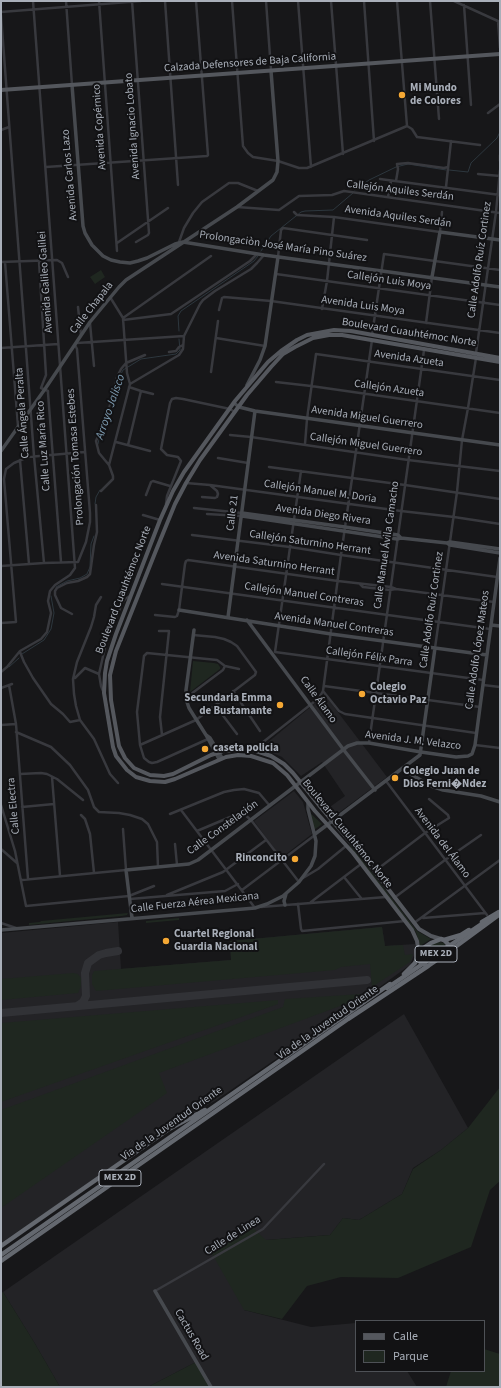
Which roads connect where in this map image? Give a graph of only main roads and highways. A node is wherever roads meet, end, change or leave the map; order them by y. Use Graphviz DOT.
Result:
graph roads {
  1 [pos="500,54"];
  2 [pos="1,90"];
  3 [pos="372,338"];
  4 [pos="476,356"];
  5 [pos="500,358"];
  6 [pos="500,362"];
  7 [pos="500,912"];
  8 [pos="442,939"];
  9 [pos="447,953"];
  10 [pos="418,957"];
  11 [pos="428,966"];
  12 [pos="365,1001"];
  13 [pos="236,1090"];
  14 [pos="239,1095"];
  15 [pos="220,1102"];
  16 [pos="1,1246"];
  17 [pos="1,1255"];
  18 [pos="1,1261"];
  1 -- 2 [label="main road, Calzada Defensores de Baja California"];
  3 -- 4 [label="main road, Boulevard Cuauhtémoc Norte"];
  3 -- 4 [label="main road, Boulevard Cuauhtémoc Norte"];
  3 -- 8 [label="main road, Boulevard Cuauhtémoc Norte"];
  3 -- 10 [label="main road, Boulevard Cuauhtémoc Norte"];
  4 -- 5 [label="main road, Boulevard Cuauhtémoc Norte"];
  4 -- 6 [label="main road, Boulevard Cuauhtémoc Norte"];
  7 -- 8 [label="highway, MEX 2D"];
  7 -- 9 [label="highway, MEX 2D"];
  7 -- 12 [label="highway, MEX 2D, bridge"];
  8 -- 9 [label="highway, MEX 2D"];
  8 -- 10 [label="highway, MEX 2D"];
  9 -- 11 [label="highway, MEX 2D"];
  10 -- 11 [label="highway, MEX 2D"];
  10 -- 12 [label="highway, Vía de la Juventud Oriente / MEX 2D"];
  11 -- 14 [label="highway, Vía de la Juventud Oriente / MEX 2D"];
  12 -- 13 [label="highway, Vía de la Juventud Oriente / MEX 2D"];
  13 -- 15 [label="highway, Via de la Juventud Oriente / MEX 2D"];
  14 -- 18 [label="highway, Via de la Juventud Oriente / MEX 2D"];
  15 -- 16 [label="highway"];
  15 -- 17 [label="highway, Via de la Juventud Oriente / MEX 2D"];
}
